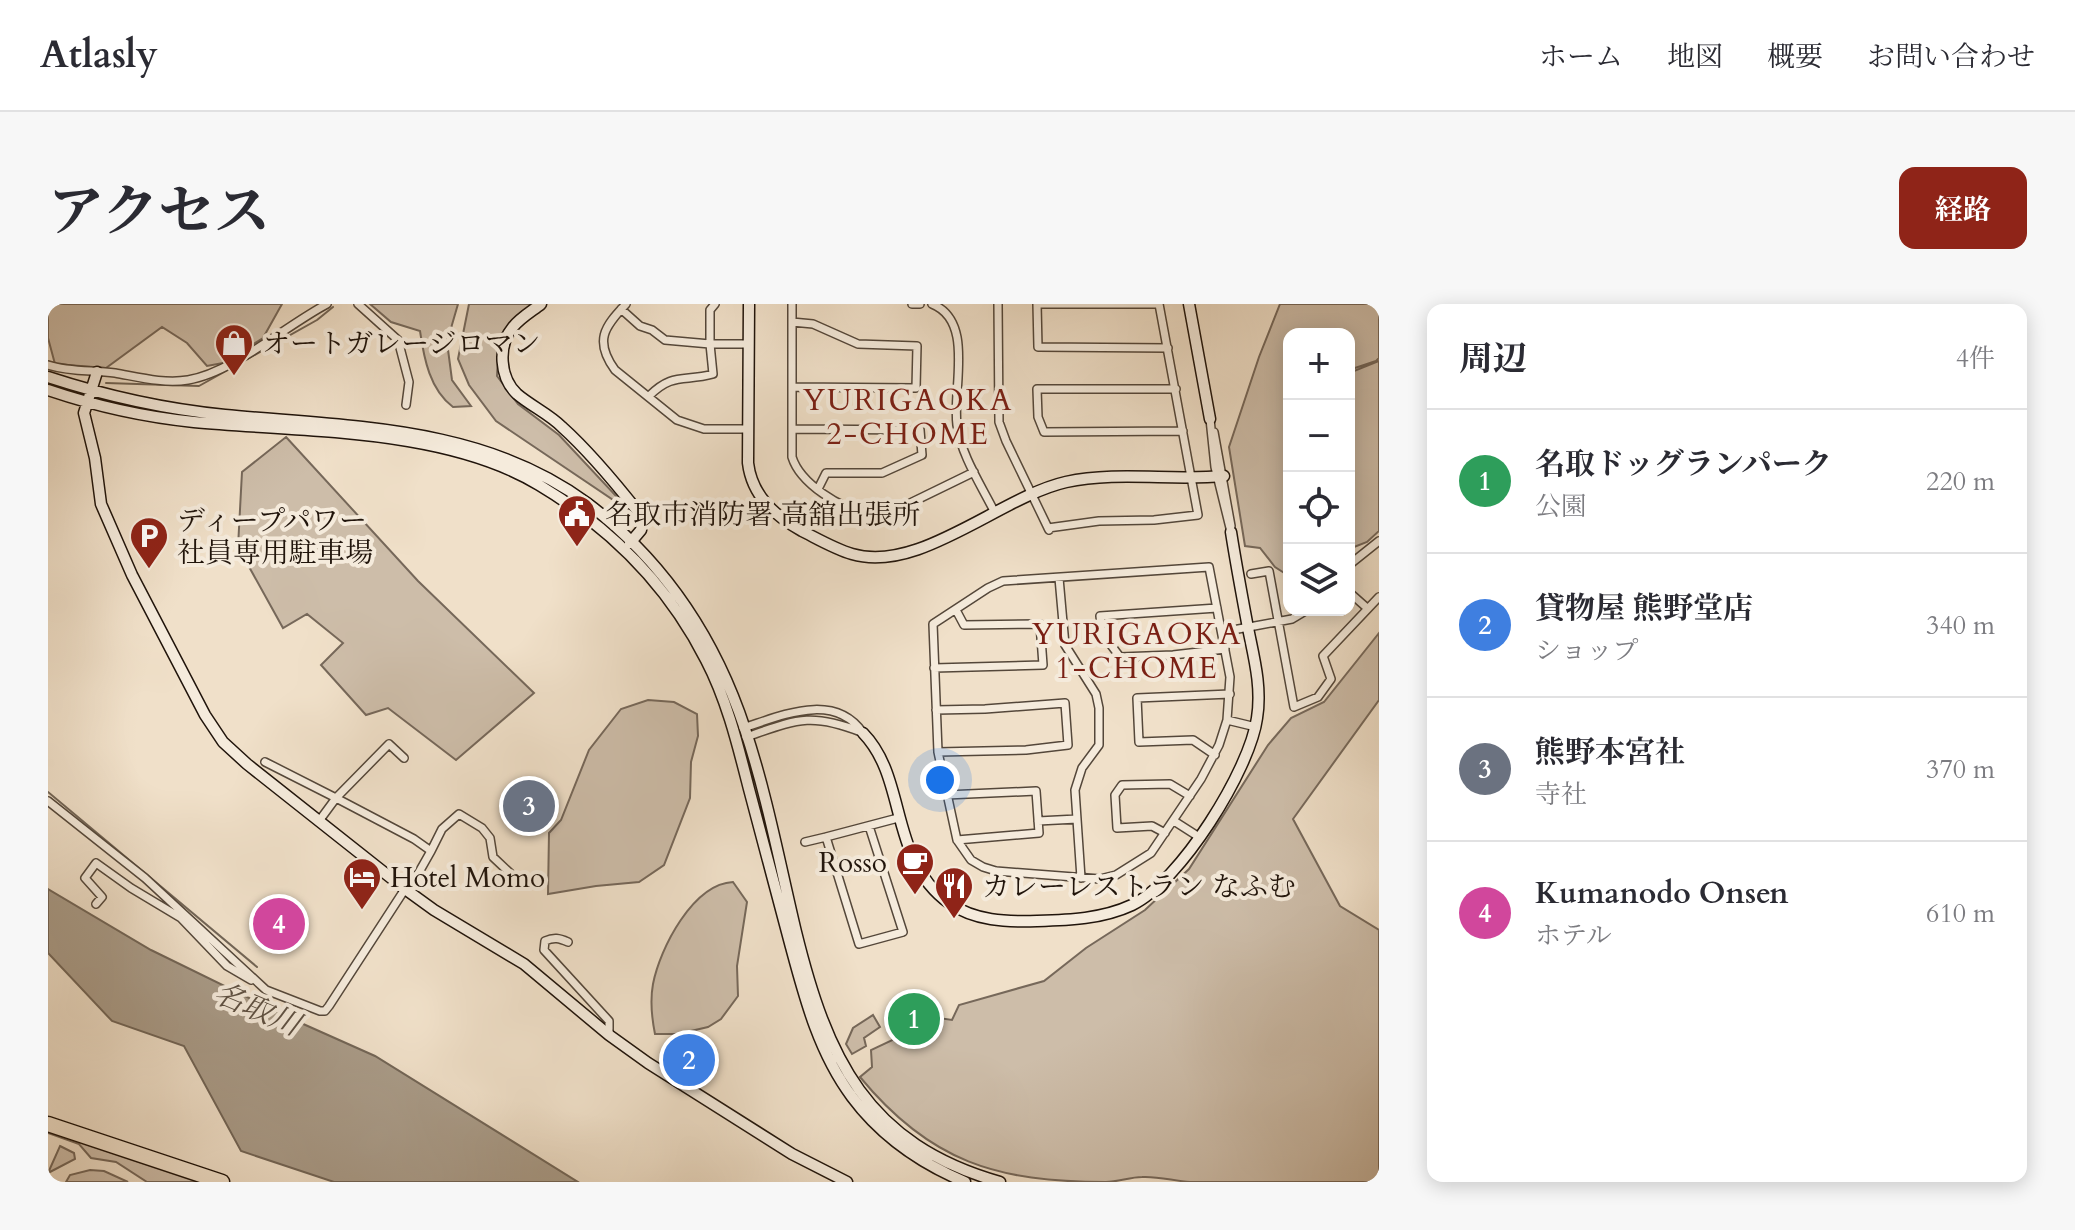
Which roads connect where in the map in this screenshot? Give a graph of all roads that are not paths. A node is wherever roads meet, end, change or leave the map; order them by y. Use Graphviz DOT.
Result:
graph roads {
  1 [pos="327,304"];
  2 [pos="358,304"];
  3 [pos="541,304"];
  4 [pos="715,304"];
  5 [pos="749,304"];
  6 [pos="792,304"];
  7 [pos="912,304"];
  8 [pos="920,304"];
  9 [pos="932,304"];
  10 [pos="998,304"];
  11 [pos="1159,304"];
  12 [pos="1189,304"];
  13 [pos="624,306"];
  14 [pos="792,322"];
  15 [pos="710,344"];
  16 [pos="748,344"];
  17 [pos="1168,348"];
  18 [pos="48,365"];
  19 [pos="97,372"];
  20 [pos="48,377"];
  21 [pos="792,387"];
  22 [pos="1176,389"];
  23 [pos="48,390"];
  24 [pos="89,396"];
  25 [pos="649,396"];
  26 [pos="406,405"];
  27 [pos="1210,419"];
  28 [pos="747,429"];
  29 [pos="792,429"];
  30 [pos="1183,431"];
  31 [pos="974,472"];
  32 [pos="1220,476"];
  33 [pos="1191,478"];
  34 [pos="818,489"];
  35 [pos="1031,494"];
  36 [pos="994,511"];
  37 [pos="1232,538"];
  38 [pos="1379,541"];
  39 [pos="629,544"];
  40 [pos="1355,560"];
  41 [pos="1251,574"];
  42 [pos="1059,578"];
  43 [pos="1355,597"];
  44 [pos="1379,597"];
  45 [pos="1217,608"];
  46 [pos="1367,608"];
  47 [pos="956,610"];
  48 [pos="1297,616"];
  49 [pos="1278,622"];
  50 [pos="1248,628"];
  51 [pos="1222,632"];
  52 [pos="1225,649"];
  53 [pos="934,668"];
  54 [pos="1230,694"];
  55 [pos="936,710"];
  56 [pos="1227,720"];
  57 [pos="1256,727"];
  58 [pos="746,732"];
  59 [pos="863,733"];
  60 [pos="734,736"];
  61 [pos="938,752"];
  62 [pos="1215,755"];
  63 [pos="404,758"];
  64 [pos="265,762"];
  65 [pos="946,795"];
  66 [pos="1190,796"];
  67 [pos="336,798"];
  68 [pos="48,801"];
  69 [pos="898,818"];
  70 [pos="1077,819"];
  71 [pos="319,821"];
  72 [pos="1038,821"];
  73 [pos="1174,821"];
  74 [pos="869,826"];
  75 [pos="1165,833"];
  76 [pos="826,837"];
  77 [pos="1199,837"];
  78 [pos="957,840"];
  79 [pos="805,842"];
  80 [pos="431,851"];
  81 [pos="511,874"];
  82 [pos="1081,878"];
  83 [pos="414,881"];
  84 [pos="405,889"];
  85 [pos="96,904"];
  86 [pos="568,942"];
  87 [pos="263,988"];
  88 [pos="609,1035"];
  89 [pos="48,1124"];
  90 [pos="222,1182"];
  91 [pos="847,1182"];
  92 [pos="965,1182"];
  93 [pos="1000,1182"];
  1 -- 19 [label="street"];
  2 -- 26 [label="street"];
  3 -- 39 [label="street"];
  4 -- 15 [label="street"];
  5 -- 16 [label="street"];
  6 -- 14 [label="street"];
  7 -- 8 [label="street"];
  9 -- 31 [label="street"];
  10 -- 35 [label="street"];
  11 -- 17 [label="street"];
  11 -- 17 [label="street"];
  12 -- 27 [label="street"];
  13 -- 15 [label="street"];
  13 -- 25 [label="street"];
  14 -- 21 [label="street"];
  14 -- 21 [label="street"];
  15 -- 16 [label="street"];
  15 -- 25 [label="street"];
  16 -- 28 [label="street"];
  17 -- 22 [label="street"];
  18 -- 19 [label="street"];
  19 -- 24 [label="street"];
  20 -- 24 [label="street"];
  21 -- 29 [label="street"];
  22 -- 30 [label="street"];
  22 -- 30 [label="street"];
  23 -- 24 [label="street"];
  24 -- 39 [label="street"];
  24 -- 71 [label="street"];
  25 -- 28 [label="street"];
  27 -- 32 [label="street"];
  28 -- 36 [label="street"];
  29 -- 34 [label="street"];
  29 -- 34 [label="street"];
  30 -- 33 [label="street"];
  31 -- 34 [label="street"];
  31 -- 36 [label="street"];
  32 -- 33 [label="street"];
  32 -- 37 [label="street"];
  33 -- 35 [label="street"];
  33 -- 35 [label="street"];
  35 -- 36 [label="street"];
  37 -- 50 [label="street"];
  38 -- 40 [label="street"];
  39 -- 58 [label="street"];
  39 -- 60 [label="street"];
  41 -- 49 [label="street"];
  42 -- 45 [label="street"];
  42 -- 47 [label="street"];
  42 -- 70 [label="street"];
  43 -- 46 [label="street"];
  44 -- 46 [label="street"];
  45 -- 51 [label="street"];
  45 -- 52 [label="street"];
  46 -- 49 [label="street"];
  47 -- 53 [label="street"];
  47 -- 53 [label="street"];
  48 -- 49 [label="street"];
  49 -- 50 [label="street"];
  50 -- 51 [label="street"];
  50 -- 57 [label="street"];
  51 -- 52 [label="street"];
  52 -- 54 [label="street"];
  53 -- 55 [label="street"];
  54 -- 56 [label="street"];
  54 -- 62 [label="street"];
  55 -- 61 [label="street"];
  55 -- 61 [label="street"];
  56 -- 57 [label="street"];
  56 -- 62 [label="street"];
  57 -- 77 [label="street"];
  58 -- 59 [label="street"];
  58 -- 60 [label="street"];
  58 -- 93 [label="street"];
  59 -- 69 [label="street"];
  60 -- 92 [label="street"];
  61 -- 65 [label="street"];
  62 -- 66 [label="street"];
  63 -- 67 [label="street"];
  64 -- 67 [label="street"];
  65 -- 72 [label="street"];
  65 -- 78 [label="street"];
  66 -- 73 [label="street"];
  66 -- 75 [label="street"];
  67 -- 71 [label="street"];
  67 -- 80 [label="street"];
  68 -- 87 [label="street"];
  69 -- 74 [label="street"];
  69 -- 77 [label="street"];
  70 -- 72 [label="street"];
  70 -- 82 [label="street"];
  71 -- 84 [label="street"];
  72 -- 78 [label="street"];
  73 -- 75 [label="street"];
  73 -- 77 [label="street"];
  74 -- 76 [label="street"];
  74 -- 76 [label="street"];
  75 -- 82 [label="street"];
  76 -- 79 [label="street"];
  78 -- 82 [label="street"];
  80 -- 81 [label="street"];
  80 -- 83 [label="street"];
  84 -- 87 [label="street"];
  84 -- 88 [label="street"];
  85 -- 87 [label="street"];
  86 -- 88 [label="street"];
  88 -- 91 [label="street"];
  89 -- 90 [label="highway"];
}
